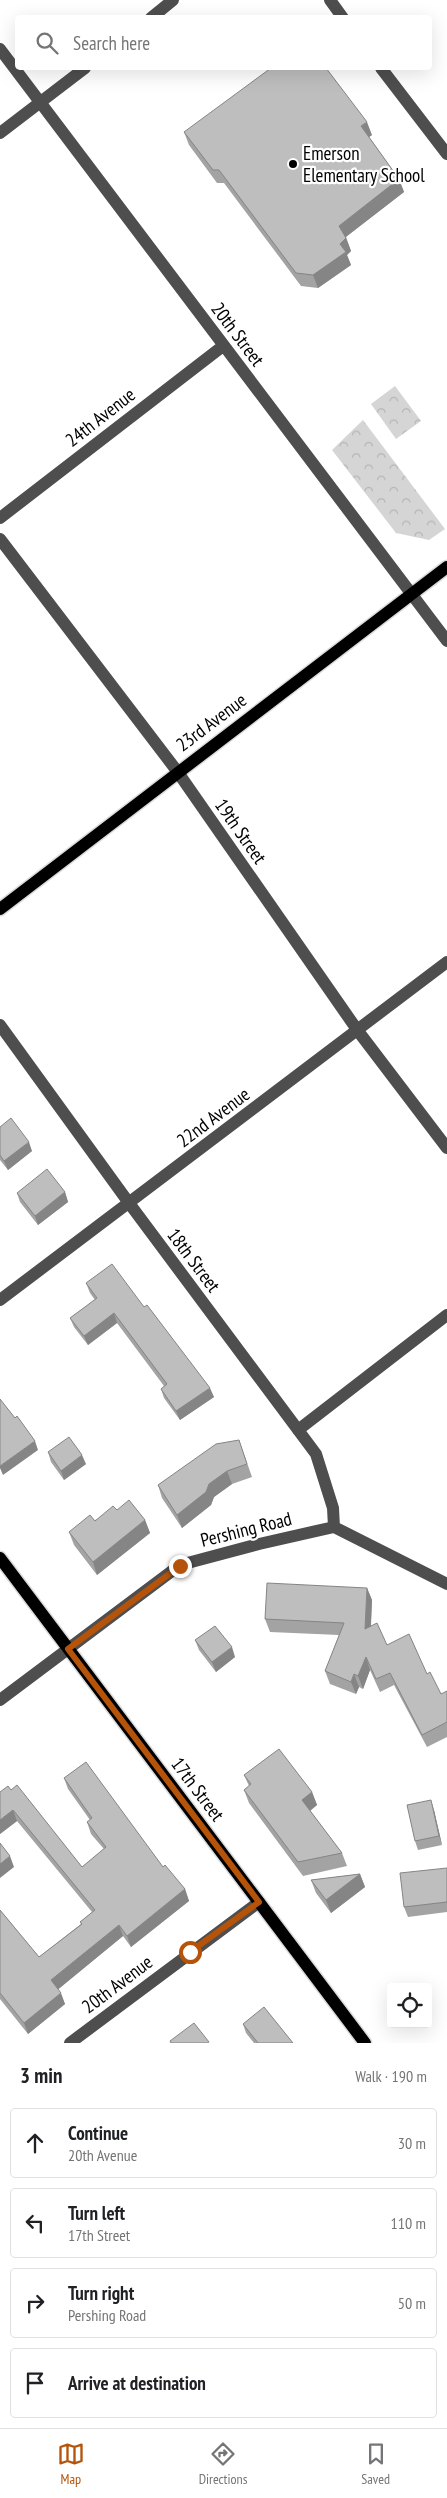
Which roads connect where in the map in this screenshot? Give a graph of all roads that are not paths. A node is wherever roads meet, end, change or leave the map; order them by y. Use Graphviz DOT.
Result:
graph roads {
  1 [pos="173,0"];
  2 [pos="330,0"];
  3 [pos="155,15"];
  4 [pos="341,15"];
  5 [pos="0,49"];
  6 [pos="15,69"];
  7 [pos="16,70"];
  8 [pos="82,70"];
  9 [pos="383,70"];
  10 [pos="40,102"];
  11 [pos="0,132"];
  12 [pos="447,154"];
  13 [pos="223,346"];
  14 [pos="0,518"];
  15 [pos="0,539"];
  16 [pos="447,567"];
  17 [pos="412,594"];
  18 [pos="447,641"];
  19 [pos="177,772"];
  20 [pos="0,909"];
  21 [pos="447,962"];
  22 [pos="0,1025"];
  23 [pos="358,1031"];
  24 [pos="447,1148"];
  25 [pos="129,1204"];
  26 [pos="0,1300"];
  27 [pos="447,1315"];
  28 [pos="298,1430"];
  29 [pos="334,1527"];
  30 [pos="0,1558"];
  31 [pos="447,1584"];
  32 [pos="68,1649"];
  33 [pos="0,1700"];
  34 [pos="259,1902"];
  35 [pos="70,2043"];
  36 [pos="365,2043"];
  1 -- 3 [label="street"];
  2 -- 4 [label="street"];
  5 -- 6 [label="street, 20th Street"];
  7 -- 10 [label="street, 20th Street"];
  8 -- 10 [label="street"];
  9 -- 12 [label="street"];
  10 -- 11 [label="street"];
  10 -- 13 [label="street, 20th Street"];
  13 -- 14 [label="street, 24th Avenue"];
  13 -- 17 [label="street, 20th Street"];
  15 -- 19 [label="street, 19th Street"];
  16 -- 17 [label="main road, 23rd Avenue"];
  17 -- 18 [label="street, 20th Street"];
  17 -- 19 [label="main road, 23rd Avenue"];
  19 -- 20 [label="main road, 23rd Avenue"];
  19 -- 23 [label="street, 19th Street"];
  21 -- 23 [label="street, 22nd Avenue"];
  22 -- 25 [label="street, 18th Street"];
  23 -- 24 [label="street, 19th Street"];
  23 -- 25 [label="street, 22nd Avenue"];
  25 -- 26 [label="street, 22nd Avenue"];
  25 -- 28 [label="street, 18th Street"];
  27 -- 28 [label="street"];
  28 -- 29 [label="street, 18th Street"];
  29 -- 31 [label="street"];
  29 -- 32 [label="street, Pershing Road"];
  30 -- 32 [label="main road, 17th Street"];
  32 -- 33 [label="street, Pershing Road"];
  32 -- 34 [label="main road, 17th Street"];
  34 -- 35 [label="street, 20th Avenue"];
  34 -- 36 [label="main road, 17th Street"];
}
